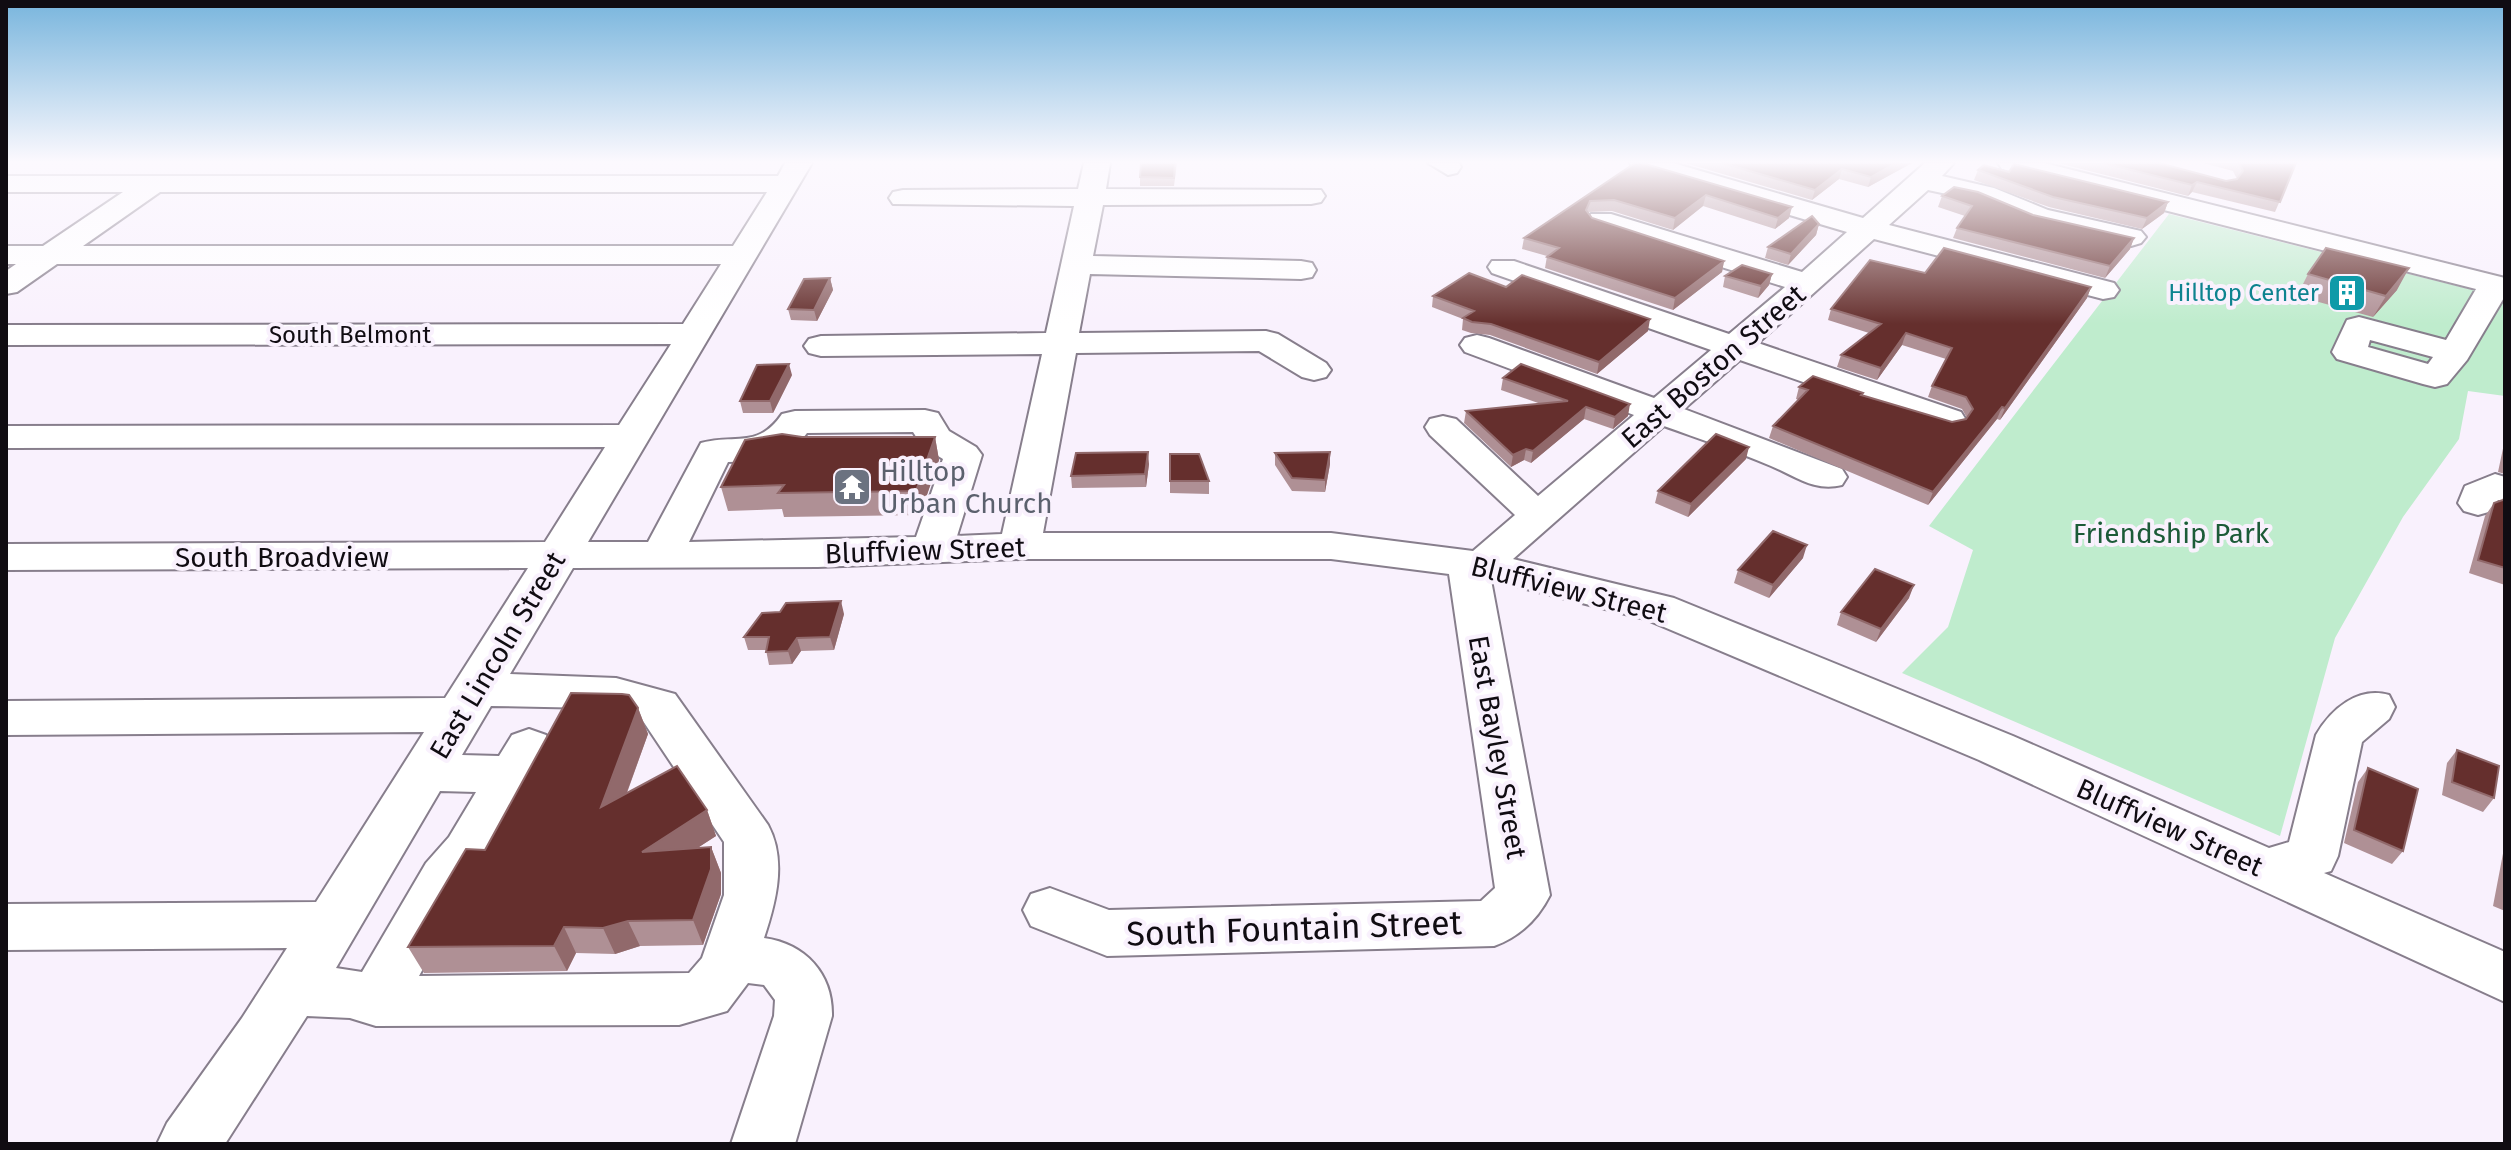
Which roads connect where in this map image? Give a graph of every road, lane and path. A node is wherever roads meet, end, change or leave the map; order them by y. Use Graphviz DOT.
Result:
graph roads {
  1 [pos="114,217"];
  2 [pos="767,217"];
  3 [pos="1086,217"];
  4 [pos="1826,217"];
  5 [pos="1882,217"];
  6 [pos="2039,217"];
  7 [pos="2224,217"];
  8 [pos="1601,220"];
  9 [pos="1868,229"];
  10 [pos="2131,237"];
  11 [pos="6,255"];
  12 [pos="50,255"];
  13 [pos="743,255"];
  14 [pos="1076,265"];
  15 [pos="1503,267"];
  16 [pos="1301,270"];
  17 [pos="1807,284"];
  18 [pos="6,285"];
  19 [pos="2499,286"];
  20 [pos="2103,290"];
  21 [pos="694,334"];
  22 [pos="6,335"];
  23 [pos="1061,344"];
  24 [pos="1477,345"];
  25 [pos="821,346"];
  26 [pos="1734,346"];
  27 [pos="2455,353"];
  28 [pos="1314,370"];
  29 [pos="1658,413"];
  30 [pos="1948,420"];
  31 [pos="1443,427"];
  32 [pos="631,436"];
  33 [pos="6,437"];
  34 [pos="1828,477"];
  35 [pos="1543,513"];
  36 [pos="1020,546"];
  37 [pos="933,549"];
  38 [pos="558,555"];
  39 [pos="662,555"];
  40 [pos="6,557"];
  41 [pos="1482,565"];
  42 [pos="468,703"];
  43 [pos="2372,707"];
  44 [pos="6,718"];
  45 [pos="425,773"];
  46 [pos="2266,870"];
  47 [pos="1050,910"];
  48 [pos="1494,923"];
  49 [pos="331,925"];
  50 [pos="6,927"];
  51 [pos="730,957"];
  52 [pos="2505,978"];
  53 [pos="291,991"];
  54 [pos="376,1001"];
  55 [pos="189,1144"];
  56 [pos="763,1144"];
  1 -- 12 [label="street"];
  2 -- 13 [label="street, East Lincoln Street"];
  3 -- 14 [label="street"];
  4 -- 9 [label="street"];
  5 -- 9 [label="street, East Boston Street"];
  6 -- 10 [label="street"];
  7 -- 19 [label="street"];
  8 -- 17 [label="street"];
  9 -- 17 [label="street, East Boston Street"];
  9 -- 20 [label="street"];
  11 -- 12 [label="street"];
  12 -- 13 [label="street"];
  12 -- 18 [label="street"];
  13 -- 21 [label="street, East Lincoln Street"];
  14 -- 16 [label="street"];
  14 -- 23 [label="street"];
  15 -- 26 [label="street"];
  17 -- 26 [label="street, East Boston Street"];
  19 -- 27 [label="street"];
  21 -- 22 [label="street, South Belmont"];
  21 -- 32 [label="street, East Lincoln Street"];
  23 -- 25 [label="street"];
  23 -- 28 [label="street"];
  23 -- 36 [label="street"];
  24 -- 29 [label="street"];
  26 -- 29 [label="street, East Boston Street"];
  26 -- 30 [label="street"];
  29 -- 34 [label="street"];
  29 -- 35 [label="street, East Boston Street"];
  31 -- 35 [label="street"];
  32 -- 33 [label="street"];
  32 -- 38 [label="street, East Lincoln Street"];
  35 -- 41 [label="street, East Boston Street"];
  36 -- 37 [label="street, Bluffview Street"];
  36 -- 41 [label="street, Bluffview Street"];
  37 -- 39 [label="street, Bluffview Street"];
  37 -- 39 [label="street"];
  38 -- 39 [label="street, Bluffview Street"];
  38 -- 40 [label="street, South Broadview"];
  38 -- 42 [label="street, East Lincoln Street"];
  41 -- 46 [label="street, Bluffview Street"];
  41 -- 48 [label="street, East Bayley Street"];
  42 -- 44 [label="street"];
  42 -- 45 [label="street, East Lincoln Street"];
  42 -- 51 [label="street"];
  43 -- 46 [label="street"];
  45 -- 49 [label="street, East Lincoln Street"];
  45 -- 54 [label="street"];
  46 -- 52 [label="street, Bluffview Street"];
  47 -- 48 [label="street, South Fountain Street"];
  49 -- 50 [label="street"];
  49 -- 53 [label="street, East Lincoln Street"];
  51 -- 54 [label="street"];
  51 -- 56 [label="street"];
  53 -- 54 [label="street"];
  53 -- 55 [label="street, East Lincoln Street"];
}
